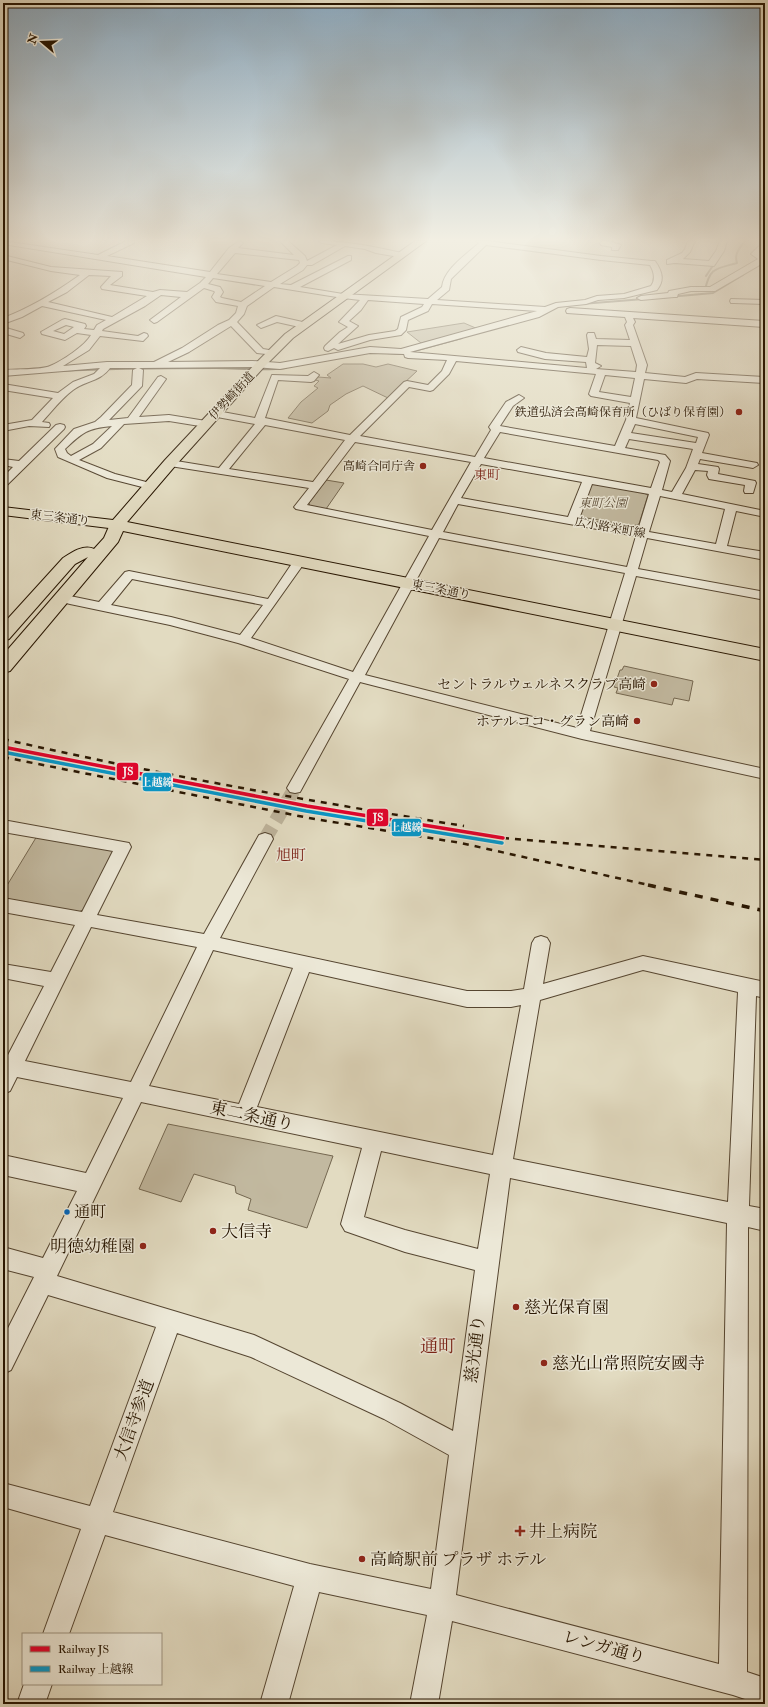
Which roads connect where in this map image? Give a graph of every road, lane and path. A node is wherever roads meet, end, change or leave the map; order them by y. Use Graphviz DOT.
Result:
graph roads {
  1 [pos="112,321"];
  2 [pos="272,321"];
  3 [pos="284,321"];
  4 [pos="310,321"];
  5 [pos="344,321"];
  6 [pos="404,321"];
  7 [pos="515,321"];
  8 [pos="534,321"];
  9 [pos="630,321"];
  10 [pos="698,321"];
  11 [pos="232,322"];
  12 [pos="261,325"];
  13 [pos="304,325"];
  14 [pos="764,326"];
  15 [pos="3,330"];
  16 [pos="75,330"];
  17 [pos="20,334"];
  18 [pos="97,334"];
  19 [pos="144,336"];
  20 [pos="635,343"];
  21 [pos="328,348"];
  22 [pos="521,350"];
  23 [pos="272,353"];
  24 [pos="407,356"];
  25 [pos="377,359"];
  26 [pos="452,360"];
  27 [pos="591,360"];
  28 [pos="317,361"];
  29 [pos="305,362"];
  30 [pos="349,363"];
  31 [pos="152,365"];
  32 [pos="106,367"];
  33 [pos="259,367"];
  34 [pos="52,370"];
  35 [pos="138,370"];
  36 [pos="3,373"];
  37 [pos="603,373"];
  38 [pos="314,375"];
  39 [pos="640,377"];
  40 [pos="161,379"];
  41 [pos="765,380"];
  42 [pos="3,387"];
  43 [pos="61,396"];
  44 [pos="519,398"];
  45 [pos="635,401"];
  46 [pos="217,414"];
  47 [pos="631,420"];
  48 [pos="126,421"];
  49 [pos="261,421"];
  50 [pos="34,423"];
  51 [pos="99,424"];
  52 [pos="206,424"];
  53 [pos="3,428"];
  54 [pos="60,428"];
  55 [pos="496,430"];
  56 [pos="78,431"];
  57 [pos="625,435"];
  58 [pos="352,438"];
  59 [pos="619,450"];
  60 [pos="696,456"];
  61 [pos="71,460"];
  62 [pos="479,460"];
  63 [pos="3,462"];
  64 [pos="170,463"];
  65 [pos="22,465"];
  66 [pos="752,465"];
  67 [pos="222,471"];
  68 [pos="589,479"];
  69 [pos="3,483"];
  70 [pos="150,486"];
  71 [pos="316,486"];
  72 [pos="749,491"];
  73 [pos="656,492"];
  74 [pos="675,496"];
  75 [pos="455,500"];
  76 [pos="731,508"];
  77 [pos="3,511"];
  78 [pos="765,514"];
  79 [pos="572,521"];
  80 [pos="117,525"];
  81 [pos="644,534"];
  82 [pos="436,535"];
  83 [pos="721,548"];
  84 [pos="94,553"];
  85 [pos="765,556"];
  86 [pos="299,562"];
  87 [pos="632,571"];
  88 [pos="412,578"];
  89 [pos="765,596"];
  90 [pos="70,600"];
  91 [pos="271,603"];
  92 [pos="103,606"];
  93 [pos="617,619"];
  94 [pos="3,635"];
  95 [pos="243,640"];
  96 [pos="765,642"];
  97 [pos="3,653"];
  98 [pos="765,654"];
  99 [pos="4,670"];
  100 [pos="357,677"];
  101 [pos="582,734"];
  102 [pos="765,774"];
  103 [pos="294,788"];
  104 [pos="3,826"];
  105 [pos="265,839"];
  106 [pos="3,905"];
  107 [pos="87,920"];
  108 [pos="208,942"];
  109 [pos="541,943"];
  110 [pos="303,964"];
  111 [pos="3,971"];
  112 [pos="56,981"];
  113 [pos="756,988"];
  114 [pos="532,995"];
  115 [pos="8,1066"];
  116 [pos="3,1085"];
  117 [pos="136,1092"];
  118 [pos="244,1115"];
  119 [pos="374,1141"];
  120 [pos="3,1165"];
  121 [pos="500,1167"];
  122 [pos="91,1184"];
  123 [pos="738,1214"];
  124 [pos="765,1220"];
  125 [pos="3,1258"];
  126 [pos="486,1262"];
  127 [pos="46,1277"];
  128 [pos="170,1320"];
  129 [pos="3,1362"];
  130 [pos="462,1449"];
  131 [pos="3,1495"];
  132 [pos="98,1521"];
  133 [pos="310,1578"];
  134 [pos="442,1605"];
  135 [pos="56,1633"];
  136 [pos="733,1681"];
  137 [pos="38,1685"];
  138 [pos="765,1692"];
  139 [pos="31,1704"];
  140 [pos="274,1704"];
  141 [pos="424,1704"];
  1 -- 18 [label="street"];
  2 -- 12 [label="street"];
  3 -- 13 [label="street"];
  4 -- 13 [label="main road, 伊勢崎街道"];
  5 -- 21 [label="street"];
  6 -- 21 [label="street"];
  7 -- 28 [label="street"];
  8 -- 24 [label="street"];
  9 -- 20 [label="street"];
  10 -- 14 [label="street"];
  11 -- 23 [label="street"];
  11 -- 31 [label="street"];
  13 -- 23 [label="main road, 伊勢崎街道"];
  15 -- 17 [label="street"];
  16 -- 18 [label="street"];
  18 -- 19 [label="street"];
  18 -- 34 [label="street"];
  20 -- 27 [label="street"];
  20 -- 39 [label="street"];
  21 -- 29 [label="street"];
  22 -- 27 [label="street"];
  23 -- 33 [label="main road, 伊勢崎街道"];
  24 -- 25 [label="street"];
  24 -- 37 [label="street"];
  26 -- 58 [label="street"];
  27 -- 37 [label="street"];
  28 -- 29 [label="street"];
  28 -- 30 [label="street"];
  29 -- 33 [label="street"];
  31 -- 32 [label="street"];
  31 -- 33 [label="street"];
  32 -- 34 [label="street"];
  32 -- 43 [label="street"];
  33 -- 46 [label="main road, 伊勢崎街道"];
  34 -- 36 [label="street"];
  35 -- 51 [label="street"];
  37 -- 39 [label="street"];
  37 -- 45 [label="street"];
  38 -- 49 [label="street"];
  39 -- 41 [label="street"];
  39 -- 45 [label="street"];
  40 -- 48 [label="street"];
  42 -- 43 [label="street"];
  43 -- 50 [label="street"];
  44 -- 55 [label="street"];
  45 -- 47 [label="street"];
  46 -- 49 [label="street"];
  46 -- 52 [label="main road, 伊勢崎街道"];
  47 -- 57 [label="street"];
  47 -- 60 [label="street"];
  48 -- 51 [label="street"];
  48 -- 52 [label="street"];
  48 -- 61 [label="street"];
  49 -- 58 [label="street"];
  49 -- 67 [label="street"];
  50 -- 53 [label="street"];
  50 -- 54 [label="street"];
  51 -- 56 [label="street"];
  52 -- 64 [label="main road, 伊勢崎街道"];
  54 -- 56 [label="street"];
  54 -- 65 [label="street"];
  55 -- 59 [label="street"];
  55 -- 62 [label="street"];
  56 -- 61 [label="street"];
  57 -- 59 [label="street"];
  57 -- 60 [label="street"];
  58 -- 62 [label="street"];
  58 -- 71 [label="street"];
  59 -- 73 [label="street"];
  60 -- 66 [label="street"];
  60 -- 72 [label="street"];
  60 -- 74 [label="street"];
  61 -- 70 [label="street"];
  62 -- 68 [label="street"];
  62 -- 75 [label="street"];
  63 -- 65 [label="street"];
  64 -- 67 [label="street"];
  64 -- 70 [label="main road, 伊勢崎街道"];
  65 -- 69 [label="street"];
  67 -- 71 [label="street"];
  68 -- 73 [label="street"];
  68 -- 79 [label="street"];
  70 -- 80 [label="main road, 伊勢崎街道"];
  71 -- 82 [label="street"];
  73 -- 74 [label="street"];
  73 -- 81 [label="street"];
  74 -- 76 [label="street"];
  75 -- 79 [label="street, 広小路栄町線"];
  75 -- 82 [label="street"];
  76 -- 78 [label="street"];
  76 -- 83 [label="street"];
  77 -- 80 [label="main road, 東三条通り"];
  79 -- 81 [label="street, 広小路栄町線"];
  80 -- 84 [label="highway, 伊勢崎街道"];
  80 -- 86 [label="highway, 東三条通り"];
  80 -- 88 [label="highway, 東三条通り"];
  81 -- 83 [label="street, 広小路栄町線"];
  81 -- 87 [label="street"];
  82 -- 87 [label="street"];
  82 -- 88 [label="street"];
  83 -- 85 [label="street, 広小路栄町線"];
  84 -- 90 [label="highway"];
  84 -- 94 [label="highway"];
  84 -- 97 [label="highway, 伊勢崎街道"];
  84 -- 99 [label="highway, 伊勢崎街道"];
  86 -- 88 [label="highway, 東三条通り"];
  86 -- 91 [label="street"];
  87 -- 89 [label="street"];
  87 -- 93 [label="street"];
  88 -- 93 [label="highway, 東三条通り"];
  88 -- 100 [label="street"];
  90 -- 92 [label="street"];
  90 -- 99 [label="highway"];
  91 -- 92 [label="street"];
  91 -- 95 [label="street"];
  92 -- 95 [label="street"];
  93 -- 96 [label="highway, 東三条通り"];
  93 -- 98 [label="highway, 東三条通り"];
  93 -- 101 [label="street"];
  95 -- 100 [label="street"];
  100 -- 101 [label="street"];
  100 -- 103 [label="street"];
  101 -- 102 [label="street"];
  104 -- 107 [label="street"];
  105 -- 108 [label="street"];
  106 -- 107 [label="street"];
  107 -- 108 [label="street"];
  107 -- 112 [label="street"];
  108 -- 110 [label="street"];
  108 -- 117 [label="street"];
  109 -- 114 [label="street, 慈光通り"];
  110 -- 114 [label="street"];
  110 -- 118 [label="street"];
  111 -- 112 [label="street"];
  112 -- 115 [label="street"];
  113 -- 114 [label="street"];
  113 -- 123 [label="street"];
  114 -- 121 [label="street, 慈光通り"];
  115 -- 116 [label="street"];
  115 -- 117 [label="street, 東二条通り"];
  117 -- 118 [label="street, 東二条通り"];
  117 -- 122 [label="street"];
  118 -- 119 [label="street, 東二条通り"];
  119 -- 121 [label="street, 東二条通り"];
  119 -- 126 [label="street"];
  120 -- 122 [label="street"];
  121 -- 123 [label="street, 東二条通り"];
  121 -- 126 [label="street, 慈光通り"];
  122 -- 127 [label="street"];
  123 -- 124 [label="street, 東二条通り"];
  123 -- 136 [label="street"];
  125 -- 127 [label="street"];
  126 -- 130 [label="street, 慈光通り"];
  127 -- 128 [label="street"];
  127 -- 129 [label="street"];
  128 -- 130 [label="street"];
  128 -- 132 [label="street, 大信寺参道"];
  130 -- 134 [label="street, 慈光通り"];
  131 -- 132 [label="street, レンガ通り"];
  132 -- 133 [label="street, レンガ通り"];
  132 -- 135 [label="street, 大信寺参道"];
  133 -- 134 [label="street, レンガ通り"];
  133 -- 140 [label="street"];
  134 -- 136 [label="street, レンガ通り"];
  134 -- 141 [label="street, 慈光通り"];
  136 -- 138 [label="street, レンガ通り"];
  137 -- 139 [label="street"];
}
